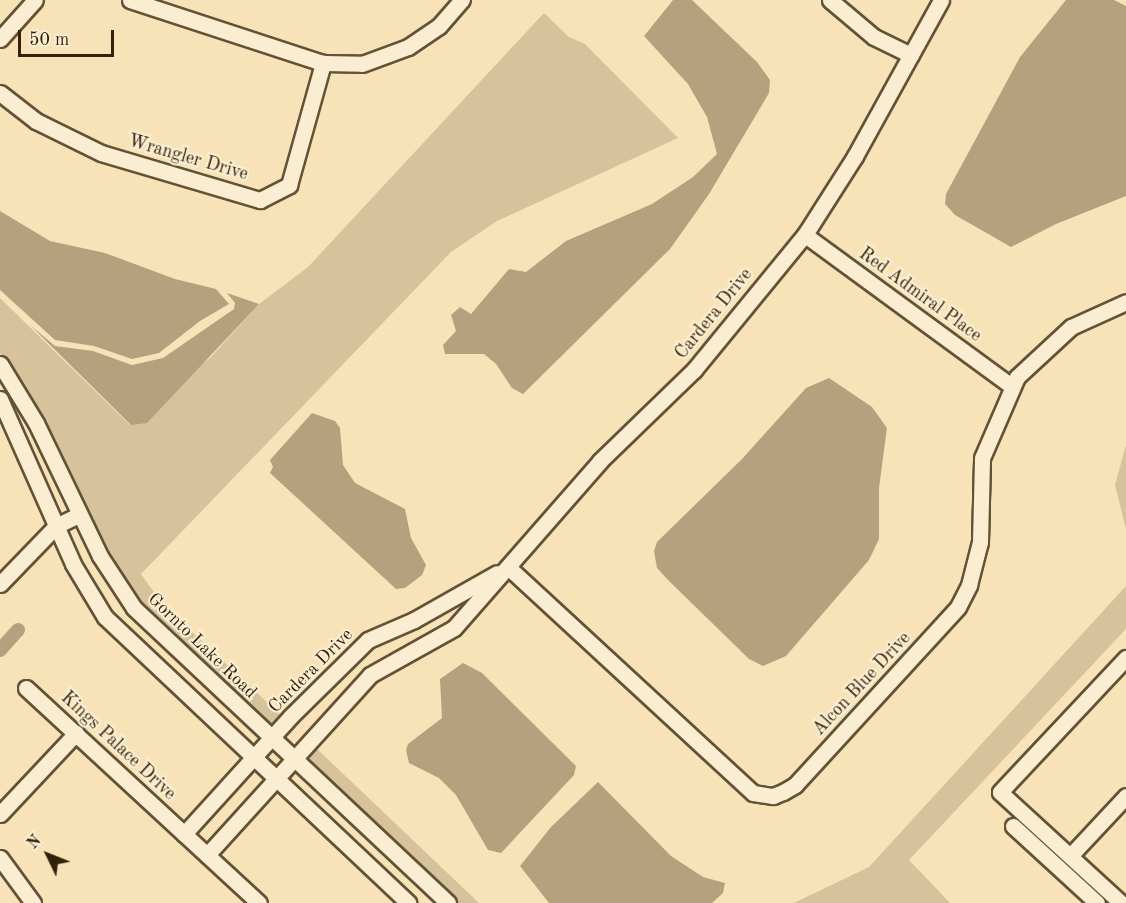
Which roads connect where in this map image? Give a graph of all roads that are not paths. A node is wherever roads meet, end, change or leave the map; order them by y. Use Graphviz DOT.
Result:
graph roads {
  1 [pos="35,0"];
  2 [pos="130,0"];
  3 [pos="462,0"];
  4 [pos="830,0"];
  5 [pos="941,0"];
  6 [pos="0,39"];
  7 [pos="910,56"];
  8 [pos="323,63"];
  9 [pos="0,93"];
  10 [pos="805,235"];
  11 [pos="1126,302"];
  12 [pos="0,363"];
  13 [pos="1011,386"];
  14 [pos="0,399"];
  15 [pos="79,514"];
  16 [pos="56,526"];
  17 [pos="508,567"];
  18 [pos="0,584"];
  19 [pos="423,616"];
  20 [pos="436,639"];
  21 [pos="1126,658"];
  22 [pos="26,688"];
  23 [pos="76,733"];
  24 [pos="272,740"];
  25 [pos="254,759"];
  26 [pos="294,760"];
  27 [pos="277,779"];
  28 [pos="1126,796"];
  29 [pos="0,814"];
  30 [pos="1013,826"];
  31 [pos="184,834"];
  32 [pos="207,855"];
  33 [pos="1070,856"];
  34 [pos="0,858"];
  35 [pos="252,901"];
  36 [pos="33,903"];
  37 [pos="409,903"];
  38 [pos="448,903"];
  39 [pos="1097,903"];
  40 [pos="1120,903"];
  1 -- 6 [label="street"];
  2 -- 8 [label="street"];
  3 -- 8 [label="street"];
  4 -- 7 [label="street"];
  5 -- 7 [label="street, Cardera Drive"];
  7 -- 10 [label="street, Cardera Drive"];
  8 -- 9 [label="street, Wrangler Drive"];
  10 -- 13 [label="street, Red Admiral Place"];
  10 -- 17 [label="street, Cardera Drive"];
  11 -- 13 [label="street, Alcon Blue Drive"];
  12 -- 15 [label="street, Gornto Lake Road"];
  13 -- 17 [label="street, Alcon Blue Drive"];
  14 -- 16 [label="street"];
  15 -- 16 [label="street"];
  15 -- 24 [label="street, Gornto Lake Road"];
  16 -- 18 [label="street"];
  16 -- 25 [label="street"];
  17 -- 19 [label="street, Cardera Drive"];
  17 -- 20 [label="street, Cardera Drive"];
  19 -- 20 [label="street"];
  19 -- 24 [label="street, Cardera Drive"];
  20 -- 26 [label="street, Cardera Drive"];
  21 -- 33 [label="street"];
  22 -- 23 [label="street, Kings Palace Drive"];
  23 -- 29 [label="street"];
  23 -- 31 [label="street, Kings Palace Drive"];
  24 -- 25 [label="street"];
  24 -- 26 [label="street, Gornto Lake Road"];
  25 -- 27 [label="street"];
  25 -- 31 [label="street"];
  26 -- 27 [label="street"];
  26 -- 38 [label="street, Gornto Lake Road"];
  27 -- 32 [label="street"];
  27 -- 37 [label="street"];
  28 -- 33 [label="street"];
  30 -- 39 [label="street"];
  31 -- 32 [label="street, Kings Palace Drive"];
  32 -- 35 [label="street, Kings Palace Drive"];
  33 -- 40 [label="street"];
  34 -- 36 [label="street"];
}
